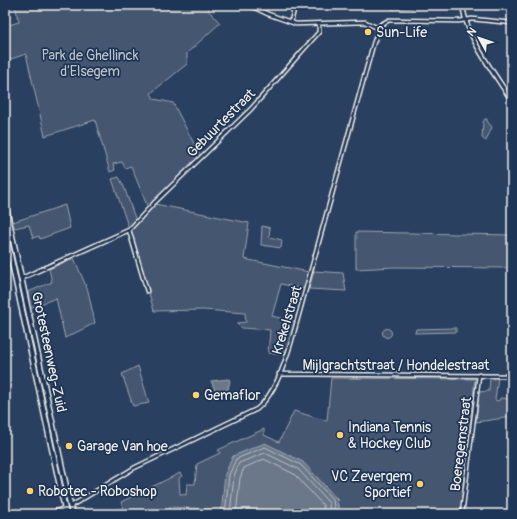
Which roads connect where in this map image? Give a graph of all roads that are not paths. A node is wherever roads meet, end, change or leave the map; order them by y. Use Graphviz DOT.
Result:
graph roads {
  1 [pos="249,5"];
  2 [pos="294,5"];
  3 [pos="463,5"];
  4 [pos="466,20"];
  5 [pos="291,22"];
  6 [pos="512,23"];
  7 [pos="319,24"];
  8 [pos="378,28"];
  9 [pos="512,101"];
  10 [pos="5,203"];
  11 [pos="129,230"];
  12 [pos="5,231"];
  13 [pos="21,278"];
  14 [pos="147,291"];
  15 [pos="279,374"];
  16 [pos="479,375"];
  17 [pos="512,376"];
  18 [pos="5,502"];
  19 [pos="70,506"];
  20 [pos="65,508"];
  21 [pos="7,514"];
  22 [pos="50,514"];
  23 [pos="66,514"];
  24 [pos="72,514"];
  25 [pos="462,514"];
  1 -- 5 [label="street"];
  2 -- 5 [label="street"];
  3 -- 4 [label="street"];
  4 -- 6 [label="street"];
  4 -- 8 [label="street"];
  4 -- 9 [label="street"];
  5 -- 7 [label="street"];
  7 -- 8 [label="street"];
  7 -- 11 [label="street, Gebuurtestraat"];
  8 -- 15 [label="street, Krekelstraat"];
  10 -- 13 [label="highway, Grotesteenweg-Zuid"];
  11 -- 13 [label="street, Gebuurtestraat"];
  11 -- 14 [label="street"];
  12 -- 20 [label="highway, Grotesteenweg-Zuid"];
  13 -- 19 [label="highway, Grotesteenweg-Zuid"];
  15 -- 16 [label="street, Mijlgrachtstraat / Hondelestraat"];
  15 -- 19 [label="street, Krekelstraat"];
  16 -- 17 [label="street, Mijlgrachtstraat / Hondelestraat"];
  16 -- 25 [label="street, Boeregemstraat"];
  18 -- 21 [label="street"];
  19 -- 20 [label="street"];
  19 -- 24 [label="highway, Grotesteenweg-Zuid"];
  20 -- 22 [label="street"];
  20 -- 23 [label="highway, Grotesteenweg-Zuid"];
}
